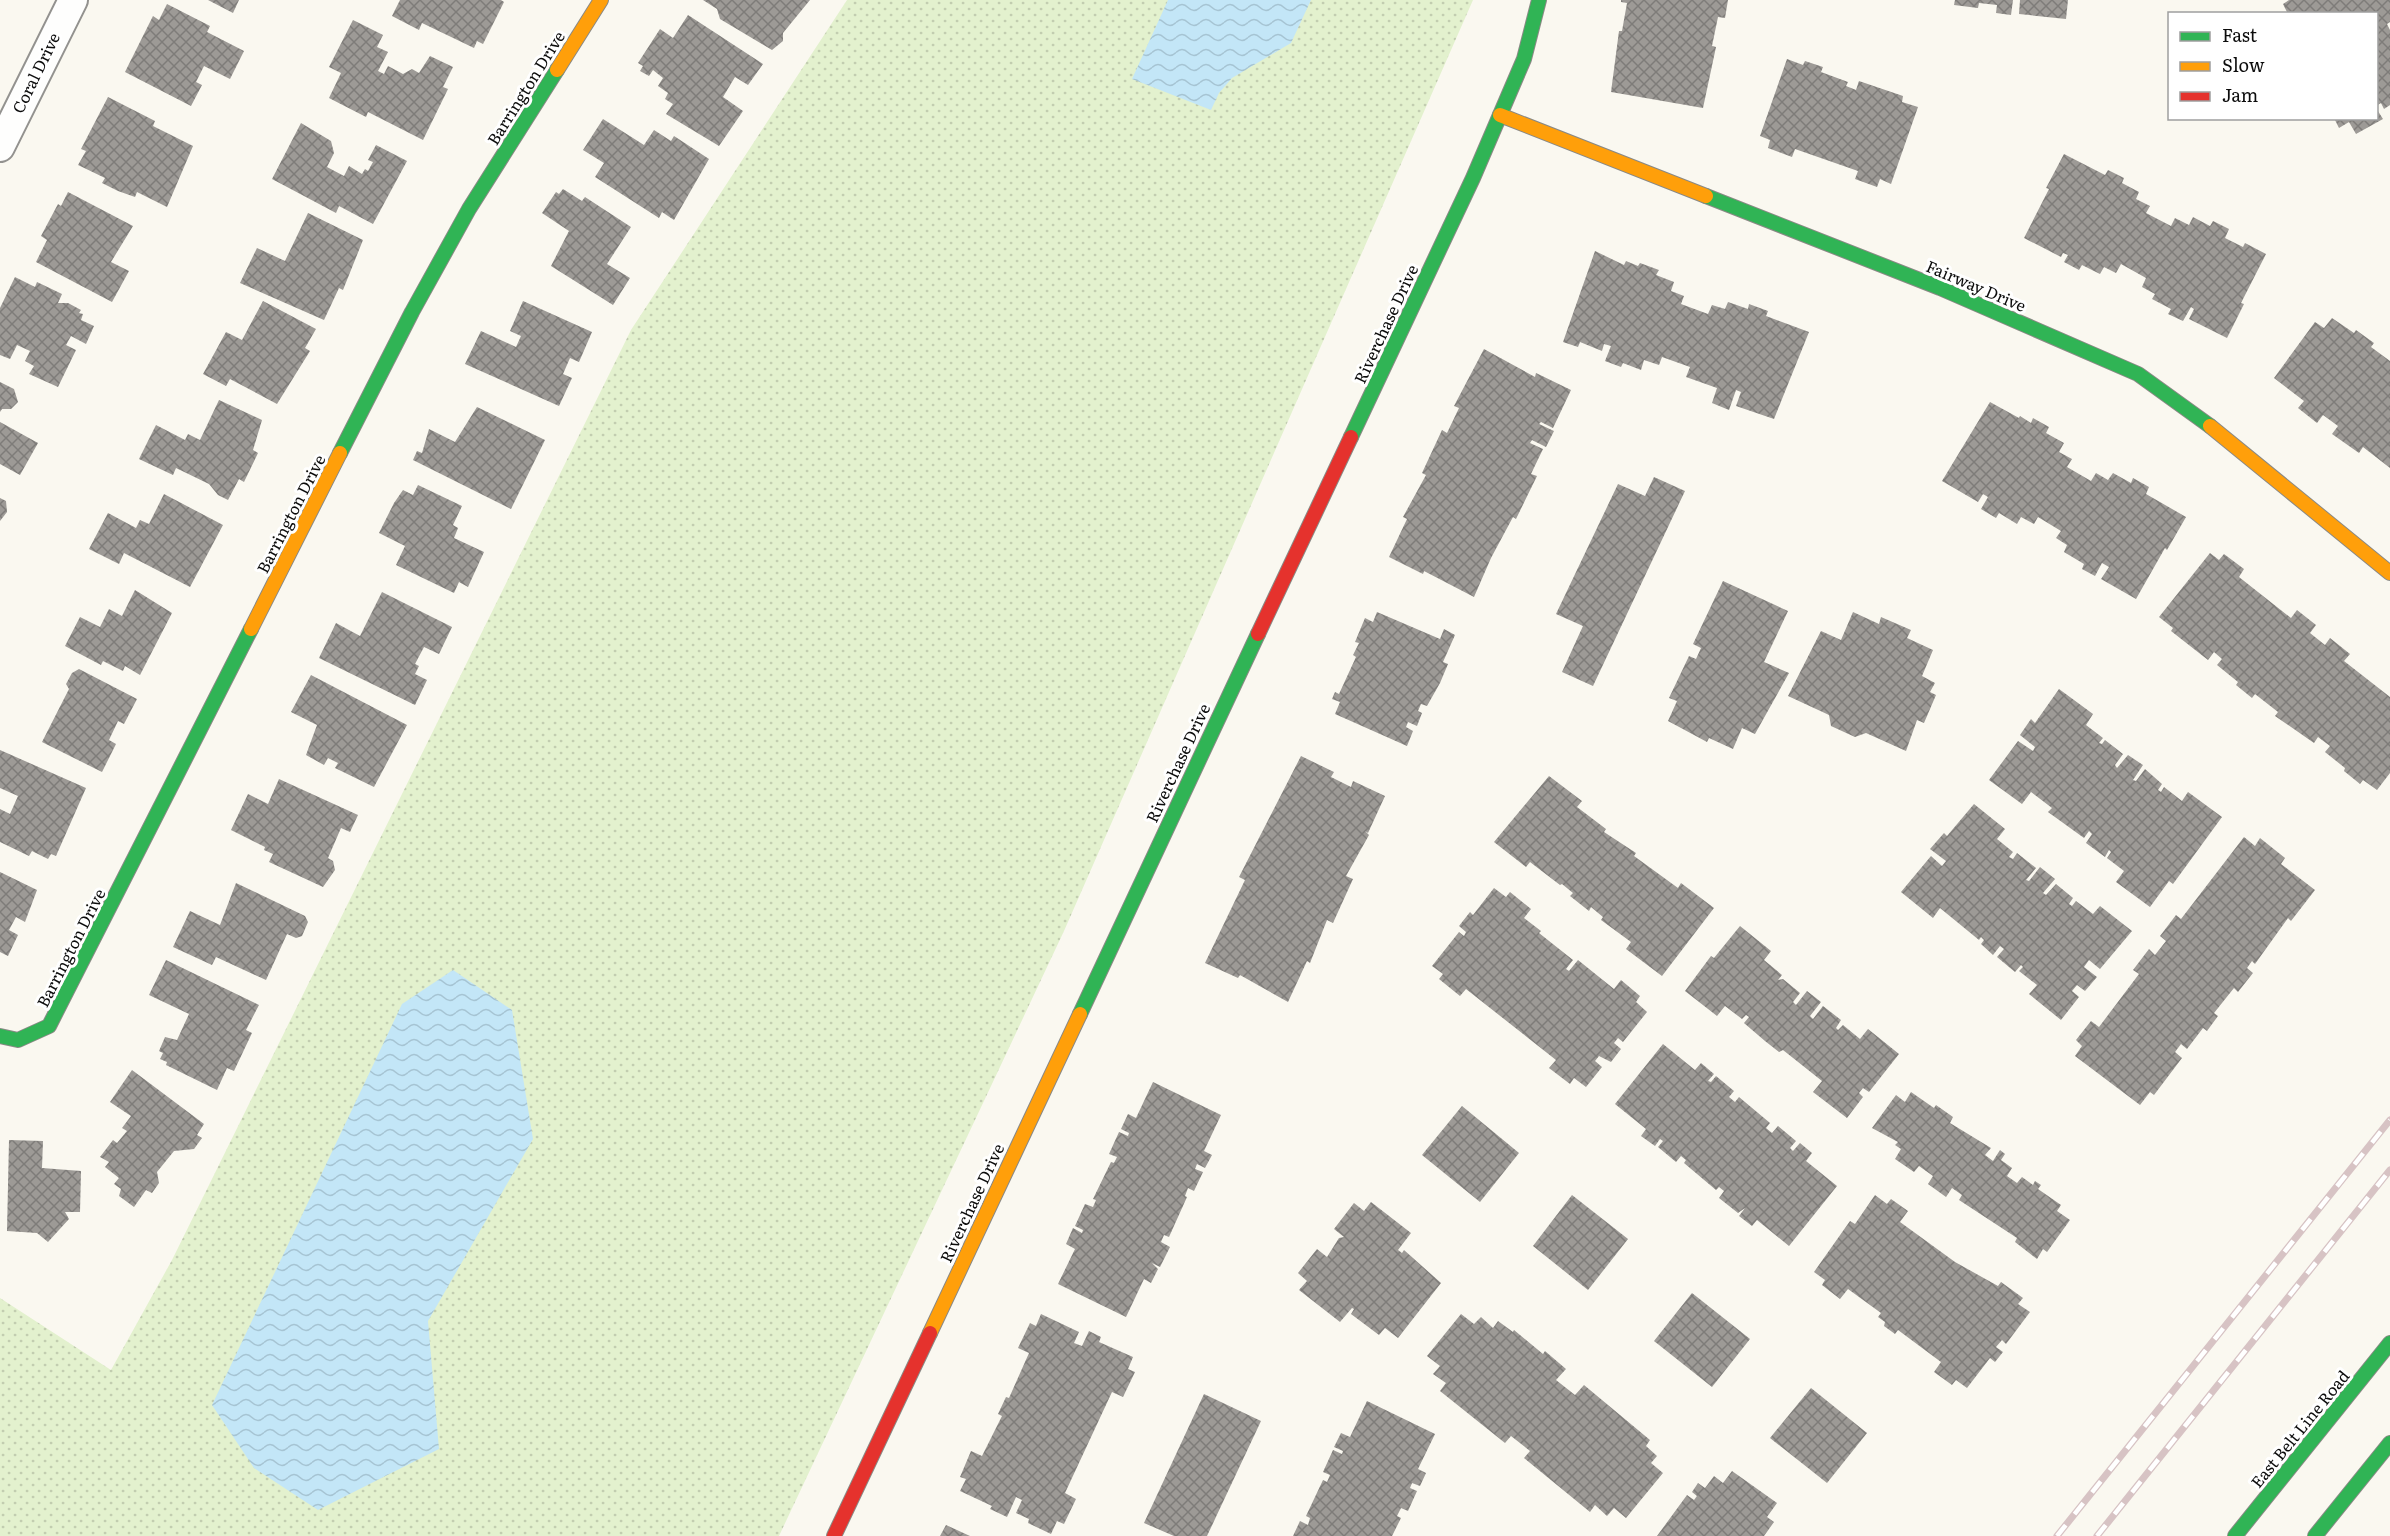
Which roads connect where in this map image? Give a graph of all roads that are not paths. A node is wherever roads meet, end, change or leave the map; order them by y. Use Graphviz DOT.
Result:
graph roads {
  1 [pos="73,0"];
  2 [pos="601,0"];
  3 [pos="1539,0"];
  4 [pos="1500,115"];
  5 [pos="0,147"];
  6 [pos="2390,573"];
  7 [pos="0,1036"];
  8 [pos="2390,1343"];
  9 [pos="2390,1443"];
  10 [pos="834,1536"];
  11 [pos="2235,1536"];
  12 [pos="2315,1536"];
  1 -- 5 [label="street, Coral Drive"];
  2 -- 7 [label="street, Barrington Drive"];
  3 -- 4 [label="street, Riverchase Drive"];
  4 -- 6 [label="street, Fairway Drive"];
  4 -- 10 [label="street, Riverchase Drive"];
  8 -- 11 [label="street, East Belt Line Road"];
  9 -- 12 [label="street"];
}
